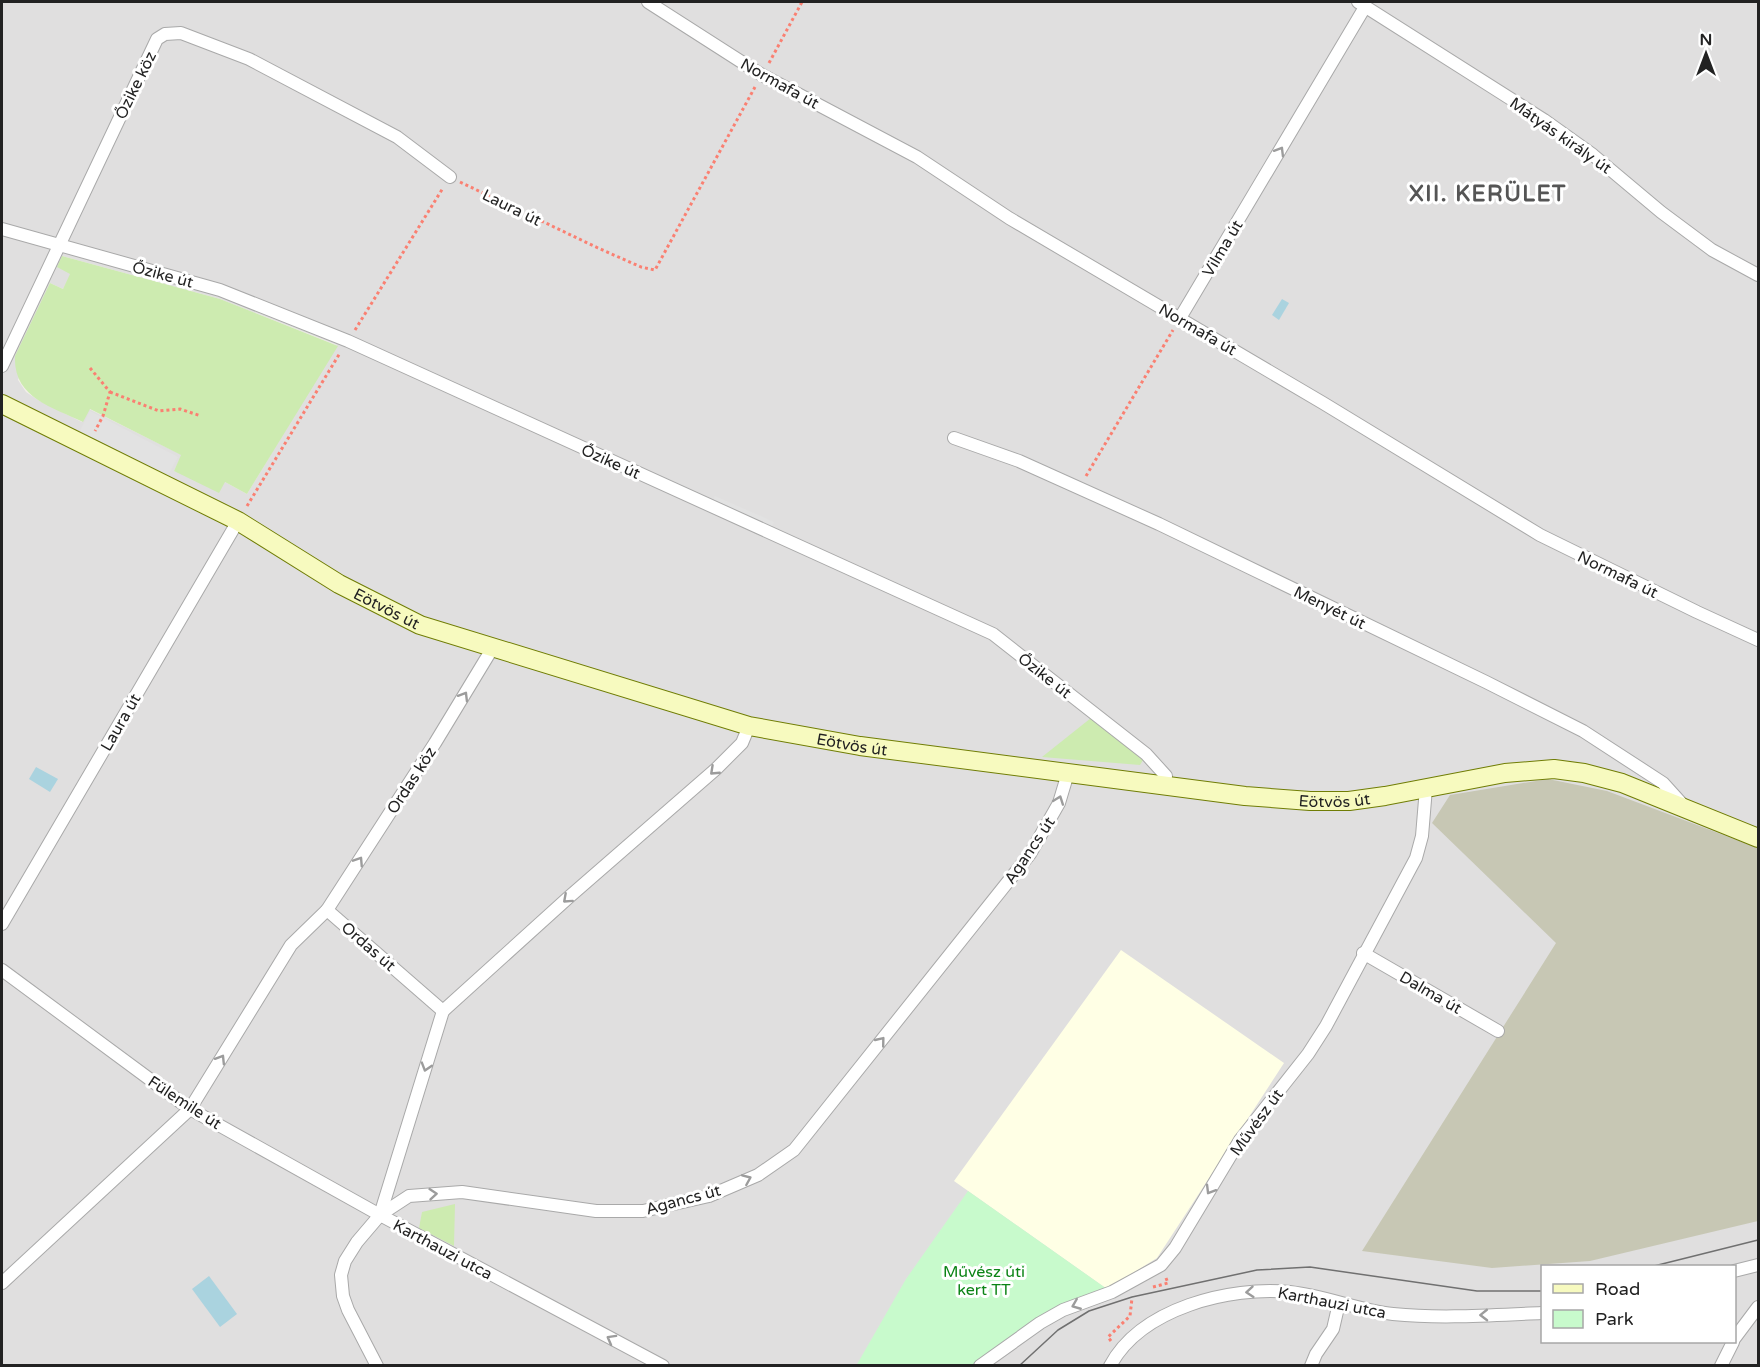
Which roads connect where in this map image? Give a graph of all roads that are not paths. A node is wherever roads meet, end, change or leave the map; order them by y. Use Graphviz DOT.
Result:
graph roads {
  1 [pos="648,2"];
  2 [pos="1361,4"];
  3 [pos="450,177"];
  4 [pos="2,229"];
  5 [pos="58,246"];
  6 [pos="1758,275"];
  7 [pos="1180,318"];
  8 [pos="2,366"];
  9 [pos="2,404"];
  10 [pos="954,438"];
  11 [pos="241,516"];
  12 [pos="1758,640"];
  13 [pos="492,649"];
  14 [pos="749,726"];
  15 [pos="1068,773"];
  16 [pos="1165,786"];
  17 [pos="1426,788"];
  18 [pos="1686,809"];
  19 [pos="1758,838"];
  20 [pos="327,910"];
  21 [pos="2,924"];
  22 [pos="1364,953"];
  23 [pos="2,970"];
  24 [pos="443,1011"];
  25 [pos="1498,1031"];
  26 [pos="190,1109"];
  27 [pos="380,1215"];
  28 [pos="1758,1265"];
  29 [pos="1736,1270"];
  30 [pos="2,1283"];
  31 [pos="1339,1303"];
  32 [pos="1758,1307"];
  33 [pos="1541,1312"];
  34 [pos="1736,1337"];
  35 [pos="1732,1343"];
  36 [pos="377,1365"];
  37 [pos="663,1365"];
  38 [pos="980,1365"];
  39 [pos="1110,1365"];
  40 [pos="1311,1365"];
  41 [pos="1720,1365"];
  1 -- 7 [label="street, Normafa út"];
  2 -- 6 [label="street, Mátyás király út"];
  7 -- 2 [label="street, Vilma út, one-way"];
  3 -- 5 [label="street, Őzike köz"];
  4 -- 5 [label="street, Őzike út"];
  5 -- 8 [label="street, Őzike köz"];
  5 -- 16 [label="street, Őzike út"];
  7 -- 12 [label="street, Normafa út"];
  9 -- 11 [label="street, Eötvös út"];
  10 -- 18 [label="street, Menyét út"];
  11 -- 13 [label="street, Eötvös út"];
  11 -- 21 [label="street, Laura út"];
  13 -- 14 [label="street, Eötvös út"];
  20 -- 13 [label="street, Ordas köz, one-way"];
  14 -- 15 [label="street, Eötvös út"];
  14 -- 24 [label="street, one-way"];
  15 -- 16 [label="street, Eötvös út"];
  27 -- 15 [label="street, Agancs út, one-way"];
  16 -- 17 [label="street, Eötvös út"];
  17 -- 18 [label="street, Eötvös út"];
  17 -- 22 [label="street, Művész út"];
  18 -- 19 [label="street, Eötvös út"];
  20 -- 24 [label="street, Ordas út"];
  26 -- 20 [label="street, Ordas út, one-way"];
  22 -- 25 [label="street, Dalma út"];
  22 -- 38 [label="street, Művész út, one-way"];
  23 -- 26 [label="street, Fülemile út"];
  24 -- 27 [label="street, Karthauzi utca, one-way"];
  26 -- 27 [label="street, Fülemile út"];
  26 -- 30 [label="street, Ordas út"];
  27 -- 36 [label="street, Agancs út"];
  37 -- 27 [label="street, Karthauzi utca, one-way"];
  28 -- 29 [label="street"];
  33 -- 31 [label="street, Karthauzi utca, one-way"];
  31 -- 39 [label="street, Karthauzi utca, one-way"];
  31 -- 40 [label="street"];
  32 -- 34 [label="street"];
  35 -- 41 [label="street"];
}
